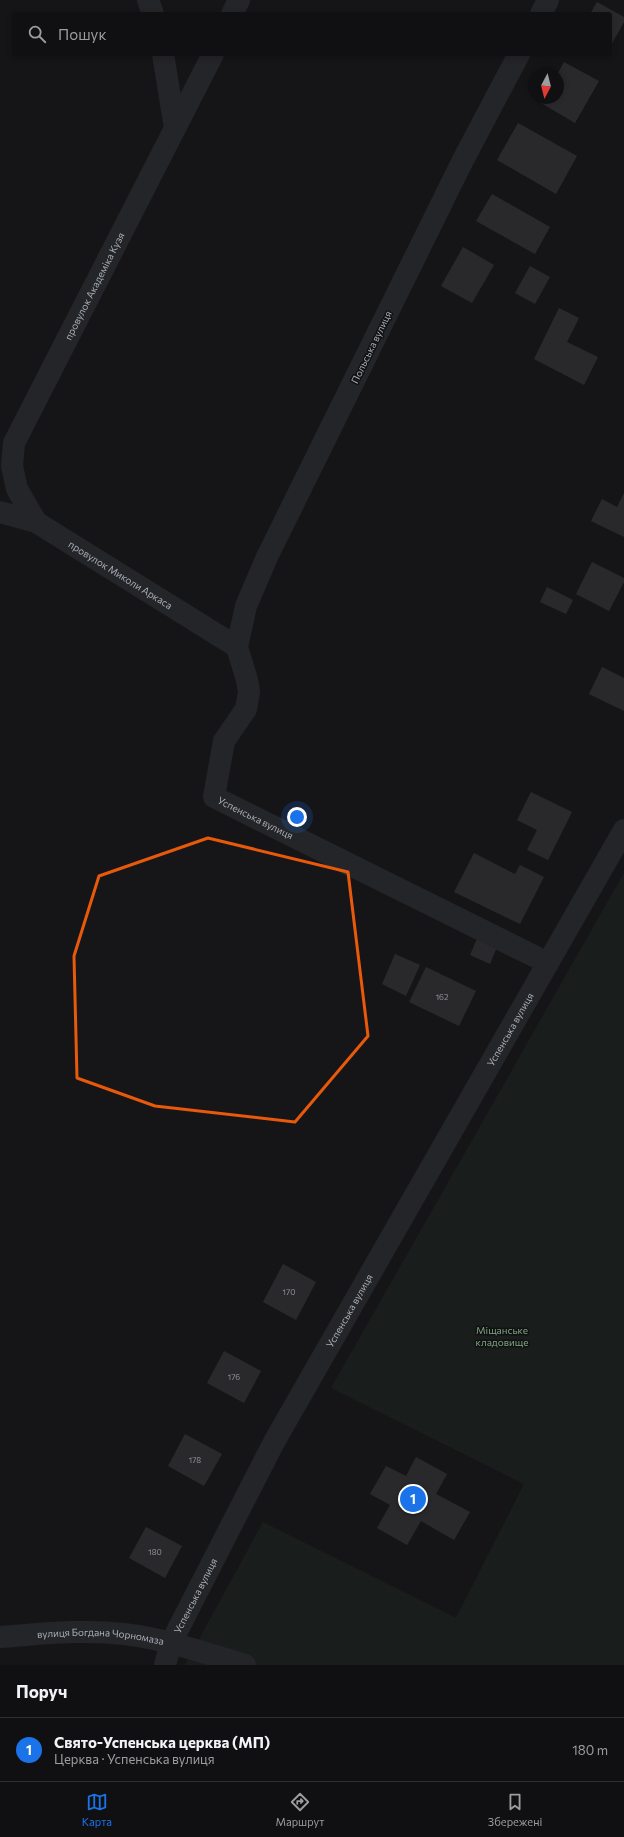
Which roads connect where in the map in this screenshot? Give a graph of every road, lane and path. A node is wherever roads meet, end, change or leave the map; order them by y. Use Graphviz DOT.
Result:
graph roads {
  1 [pos="148,0"];
  2 [pos="239,0"];
  3 [pos="548,0"];
  4 [pos="152,12"];
  5 [pos="233,12"];
  6 [pos="542,12"];
  7 [pos="163,56"];
  8 [pos="212,56"];
  9 [pos="519,56"];
  10 [pos="175,128"];
  11 [pos="0,512"];
  12 [pos="36,522"];
  13 [pos="237,647"];
  14 [pos="624,830"];
  15 [pos="548,963"];
  16 [pos="0,1637"];
  17 [pos="170,1642"];
  18 [pos="165,1665"];
  19 [pos="245,1665"];
  1 -- 4 [label="street"];
  2 -- 5 [label="street"];
  3 -- 6 [label="street"];
  7 -- 10 [label="street"];
  8 -- 10 [label="street, провулок Академіка Кузя"];
  9 -- 13 [label="street, Польська вулиця"];
  10 -- 12 [label="street, провулок Академіка Кузя"];
  11 -- 12 [label="street, провулок Миколи Аркаса"];
  12 -- 13 [label="street, провулок Миколи Аркаса"];
  13 -- 15 [label="street, Успенська вулиця"];
  14 -- 15 [label="street, Успенська вулиця"];
  15 -- 17 [label="street, Успенська вулиця"];
  16 -- 17 [label="street, вулиця Богдана Чорномаза"];
  17 -- 18 [label="street, Успенська вулиця"];
  17 -- 19 [label="street, вулиця Богдана Чорномаза"];
}
